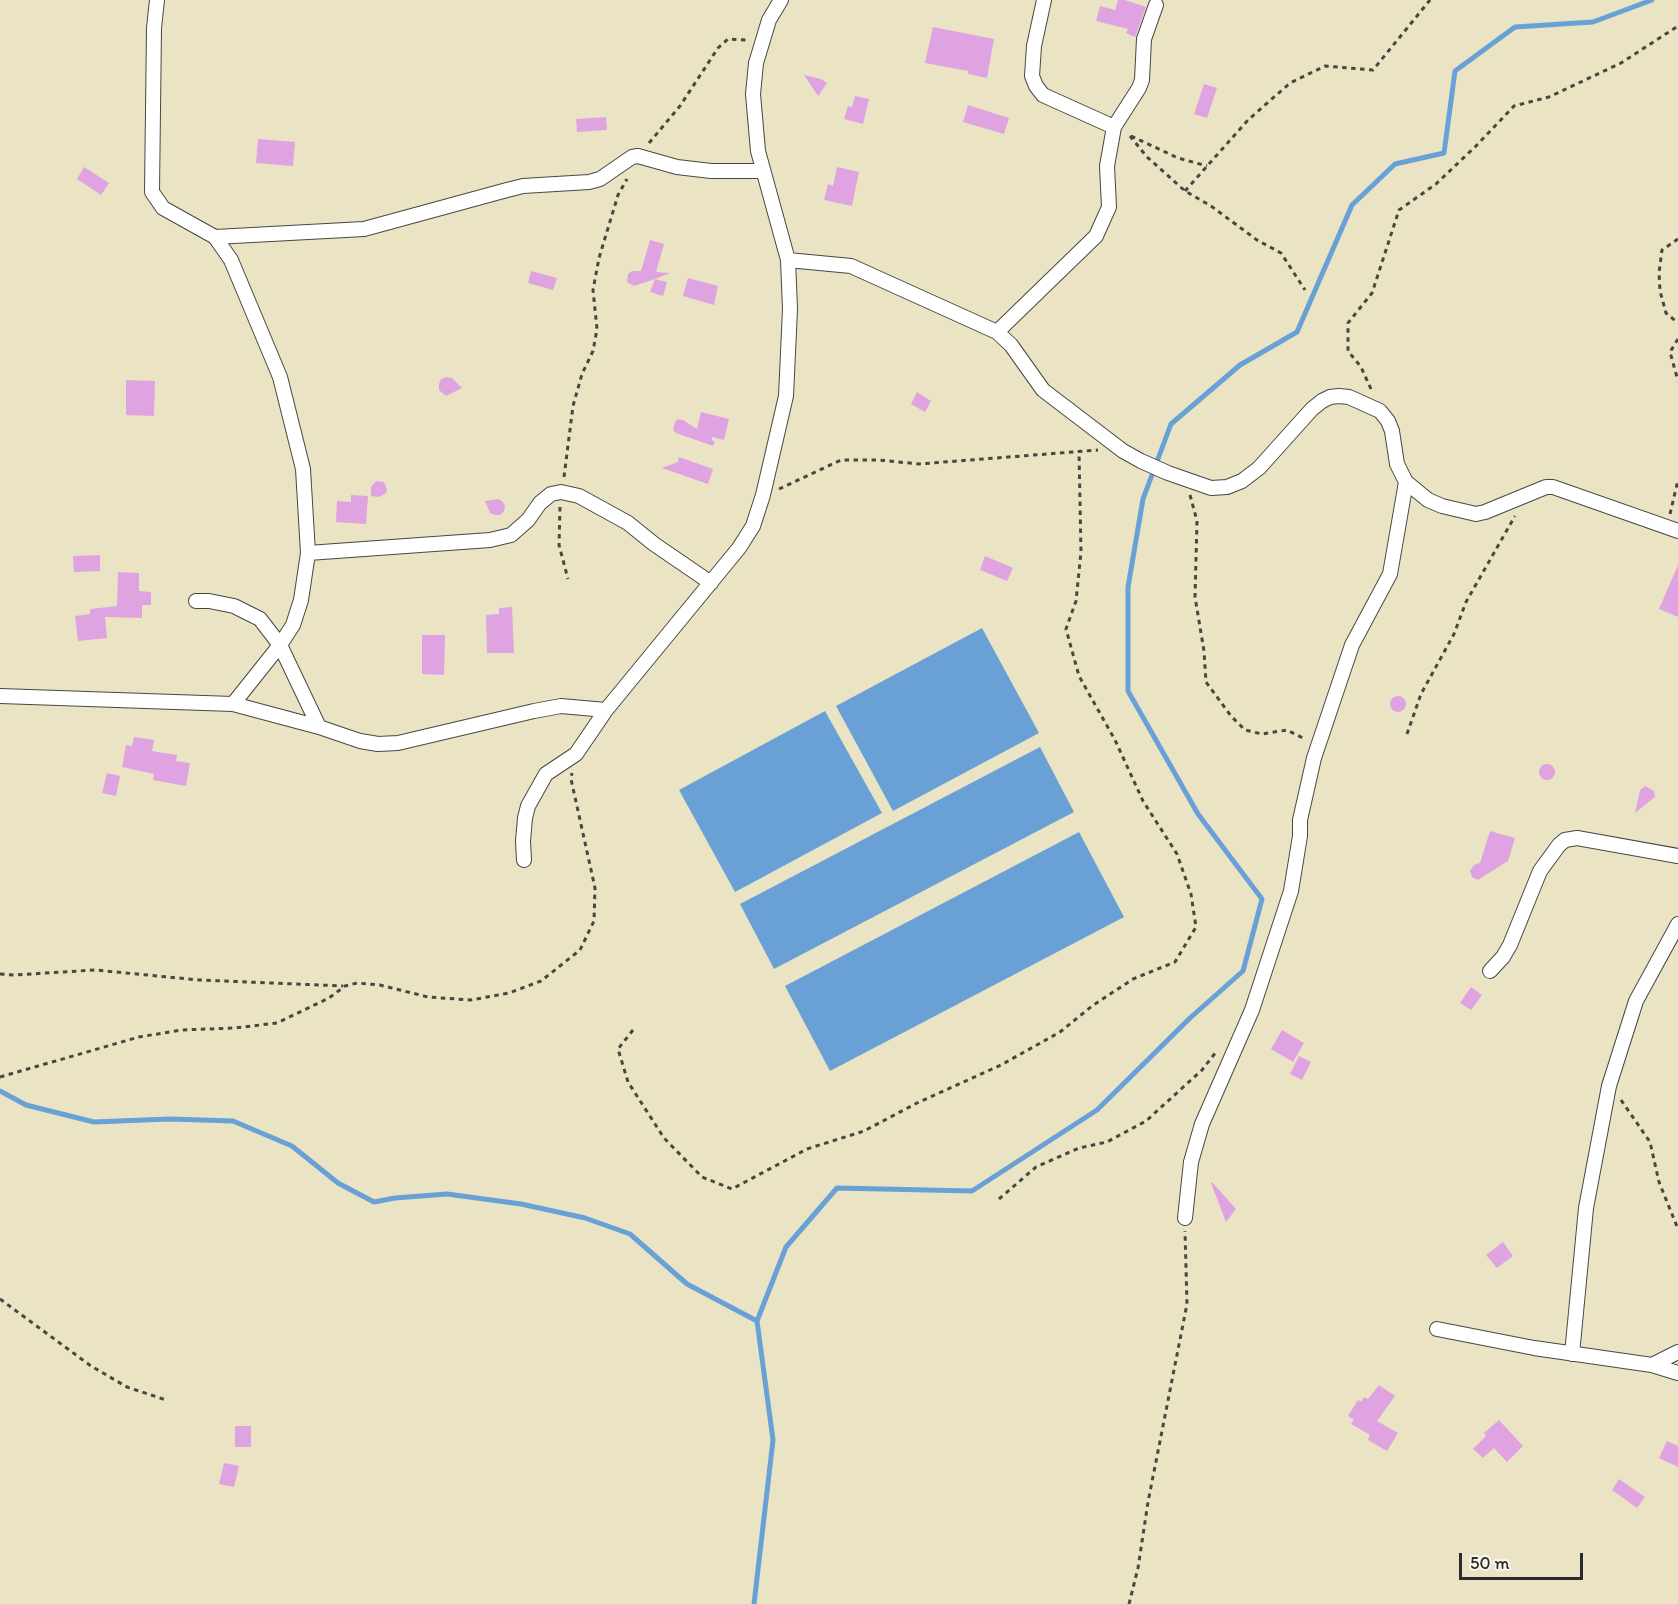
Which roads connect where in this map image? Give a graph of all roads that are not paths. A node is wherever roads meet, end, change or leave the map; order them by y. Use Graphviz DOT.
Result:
graph roads {
  1 [pos="157,0"];
  2 [pos="781,0"];
  3 [pos="1044,0"];
  4 [pos="1156,5"];
  5 [pos="1114,127"];
  6 [pos="763,171"];
  7 [pos="215,237"];
  8 [pos="788,260"];
  9 [pos="997,332"];
  10 [pos="1406,482"];
  11 [pos="1673,529"];
  12 [pos="308,553"];
  13 [pos="711,583"];
  14 [pos="196,601"];
  15 [pos="280,645"];
  16 [pos="0,696"];
  17 [pos="233,704"];
  18 [pos="606,710"];
  19 [pos="319,727"];
  20 [pos="1678,856"];
  21 [pos="524,860"];
  22 [pos="1678,924"];
  23 [pos="1490,971"];
  24 [pos="1185,1218"];
  25 [pos="1437,1329"];
  26 [pos="1678,1352"];
  27 [pos="1572,1354"];
  28 [pos="1652,1365"];
  29 [pos="1678,1373"];
  1 -- 7 [label="street"];
  2 -- 6 [label="street"];
  3 -- 5 [label="street"];
  4 -- 5 [label="street"];
  5 -- 9 [label="street"];
  6 -- 7 [label="street"];
  6 -- 8 [label="street"];
  7 -- 12 [label="street"];
  8 -- 9 [label="street"];
  8 -- 13 [label="street"];
  9 -- 10 [label="street"];
  10 -- 11 [label="street"];
  10 -- 24 [label="street"];
  12 -- 13 [label="street"];
  12 -- 15 [label="street"];
  13 -- 18 [label="street"];
  14 -- 15 [label="street"];
  15 -- 17 [label="street"];
  15 -- 19 [label="street"];
  16 -- 17 [label="street"];
  17 -- 19 [label="street"];
  18 -- 19 [label="street"];
  18 -- 21 [label="street"];
  20 -- 23 [label="street"];
  22 -- 27 [label="street"];
  25 -- 27 [label="street"];
  26 -- 28 [label="street"];
  27 -- 28 [label="street"];
  28 -- 29 [label="street"];
}
